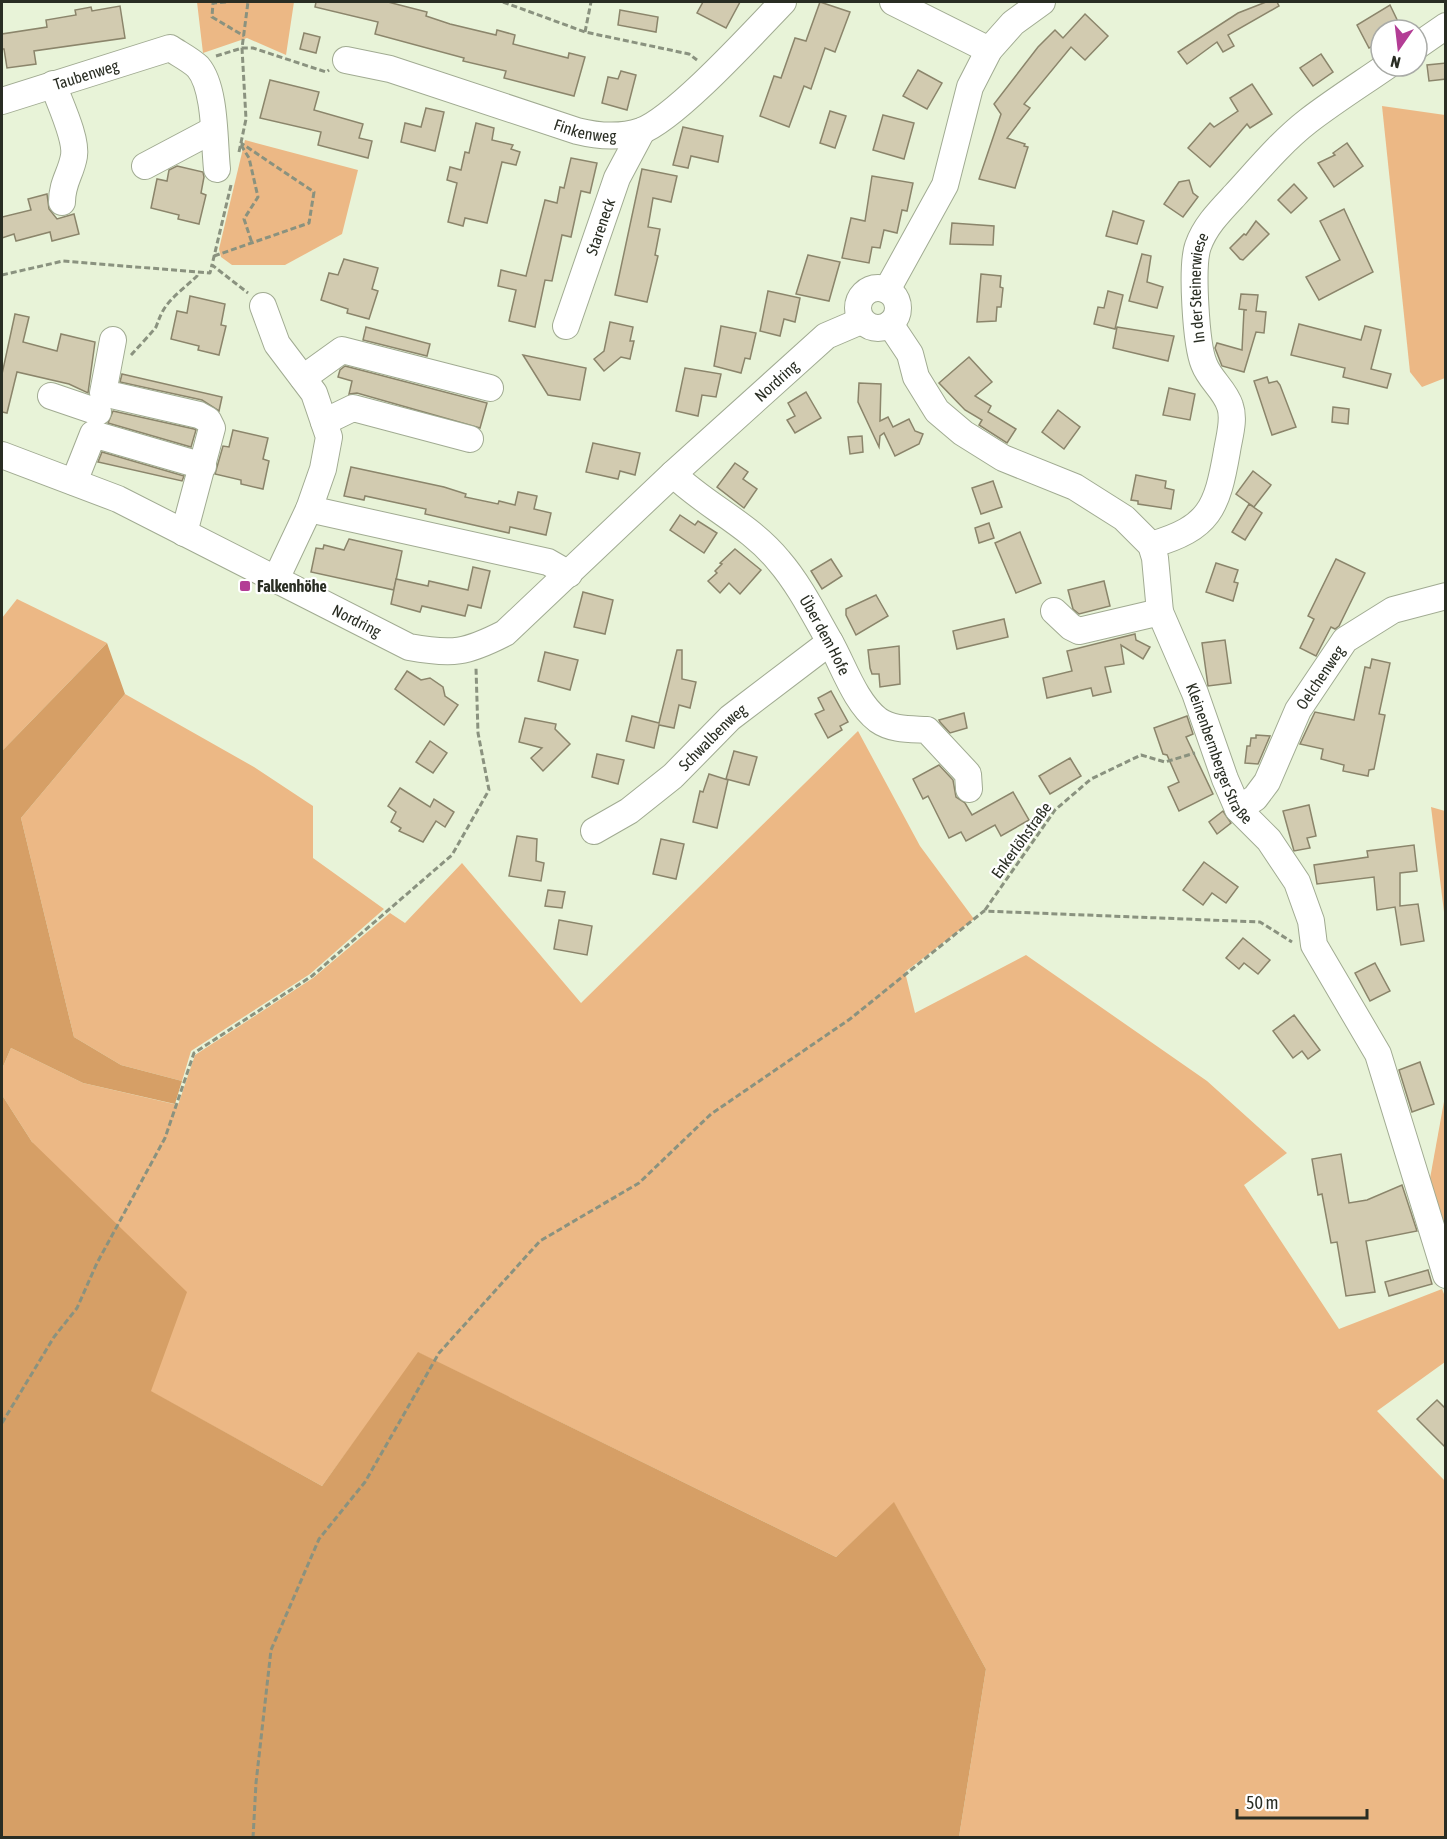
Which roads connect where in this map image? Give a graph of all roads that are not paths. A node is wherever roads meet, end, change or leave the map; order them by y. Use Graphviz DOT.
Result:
graph roads {
  1 [pos="783,2"];
  2 [pos="1042,2"];
  3 [pos="906,4"];
  4 [pos="1446,26"];
  5 [pos="1429,38"];
  6 [pos="989,50"];
  7 [pos="346,60"];
  8 [pos="1370,78"];
  9 [pos="53,84"];
  10 [pos="2,101"];
  11 [pos="213,130"];
  12 [pos="642,131"];
  13 [pos="145,166"];
  14 [pos="218,169"];
  15 [pos="62,202"];
  16 [pos="887,290"];
  17 [pos="263,306"];
  18 [pos="861,321"];
  19 [pos="890,324"];
  20 [pos="566,326"];
  21 [pos="113,340"];
  22 [pos="303,378"];
  23 [pos="490,388"];
  24 [pos="51,396"];
  25 [pos="100,404"];
  26 [pos="324,422"];
  27 [pos="470,439"];
  28 [pos="2,455"];
  29 [pos="203,466"];
  30 [pos="673,474"];
  31 [pos="74,482"];
  32 [pos="309,509"];
  33 [pos="183,533"];
  34 [pos="1151,545"];
  35 [pos="569,574"];
  36 [pos="276,579"];
  37 [pos="1446,596"];
  38 [pos="1054,611"];
  39 [pos="1160,612"];
  40 [pos="830,642"];
  41 [pos="969,789"];
  42 [pos="1238,809"];
  43 [pos="594,831"];
  44 [pos="1446,1275"];
  1 -- 12 [label="street, Finkenweg"];
  2 -- 6 [label="street"];
  3 -- 6 [label="street"];
  4 -- 5 [label="street"];
  6 -- 16 [label="street"];
  7 -- 12 [label="street, Finkenweg"];
  8 -- 34 [label="street, In der Steinerwiese"];
  9 -- 10 [label="street, Taubenweg"];
  9 -- 11 [label="street, Taubenweg"];
  9 -- 15 [label="street"];
  11 -- 13 [label="street"];
  11 -- 14 [label="street"];
  12 -- 20 [label="street, Stareneck"];
  16 -- 18 [label="street"];
  16 -- 19 [label="street"];
  17 -- 22 [label="street"];
  18 -- 19 [label="street, Nordring"];
  18 -- 30 [label="street, Nordring"];
  19 -- 34 [label="street"];
  21 -- 25 [label="street"];
  22 -- 23 [label="street"];
  22 -- 26 [label="street"];
  24 -- 25 [label="street"];
  25 -- 29 [label="street"];
  25 -- 29 [label="street"];
  25 -- 31 [label="street"];
  26 -- 27 [label="street"];
  26 -- 32 [label="street"];
  28 -- 31 [label="street, Nordring"];
  29 -- 33 [label="street"];
  30 -- 35 [label="street, Nordring"];
  30 -- 40 [label="street, Über dem Hofe"];
  31 -- 33 [label="street, Nordring"];
  32 -- 35 [label="street"];
  32 -- 36 [label="street"];
  33 -- 36 [label="street, Nordring"];
  34 -- 39 [label="street, Kleinenbernberger Straße"];
  35 -- 36 [label="street, Nordring"];
  37 -- 42 [label="street, Oelchenweg"];
  38 -- 39 [label="street"];
  39 -- 42 [label="street, Kleinenbernberger Straße"];
  40 -- 41 [label="street, Über dem Hofe"];
  40 -- 43 [label="street, Schwalbenweg"];
  42 -- 44 [label="street, Kleinenbernberger Straße"];
}
